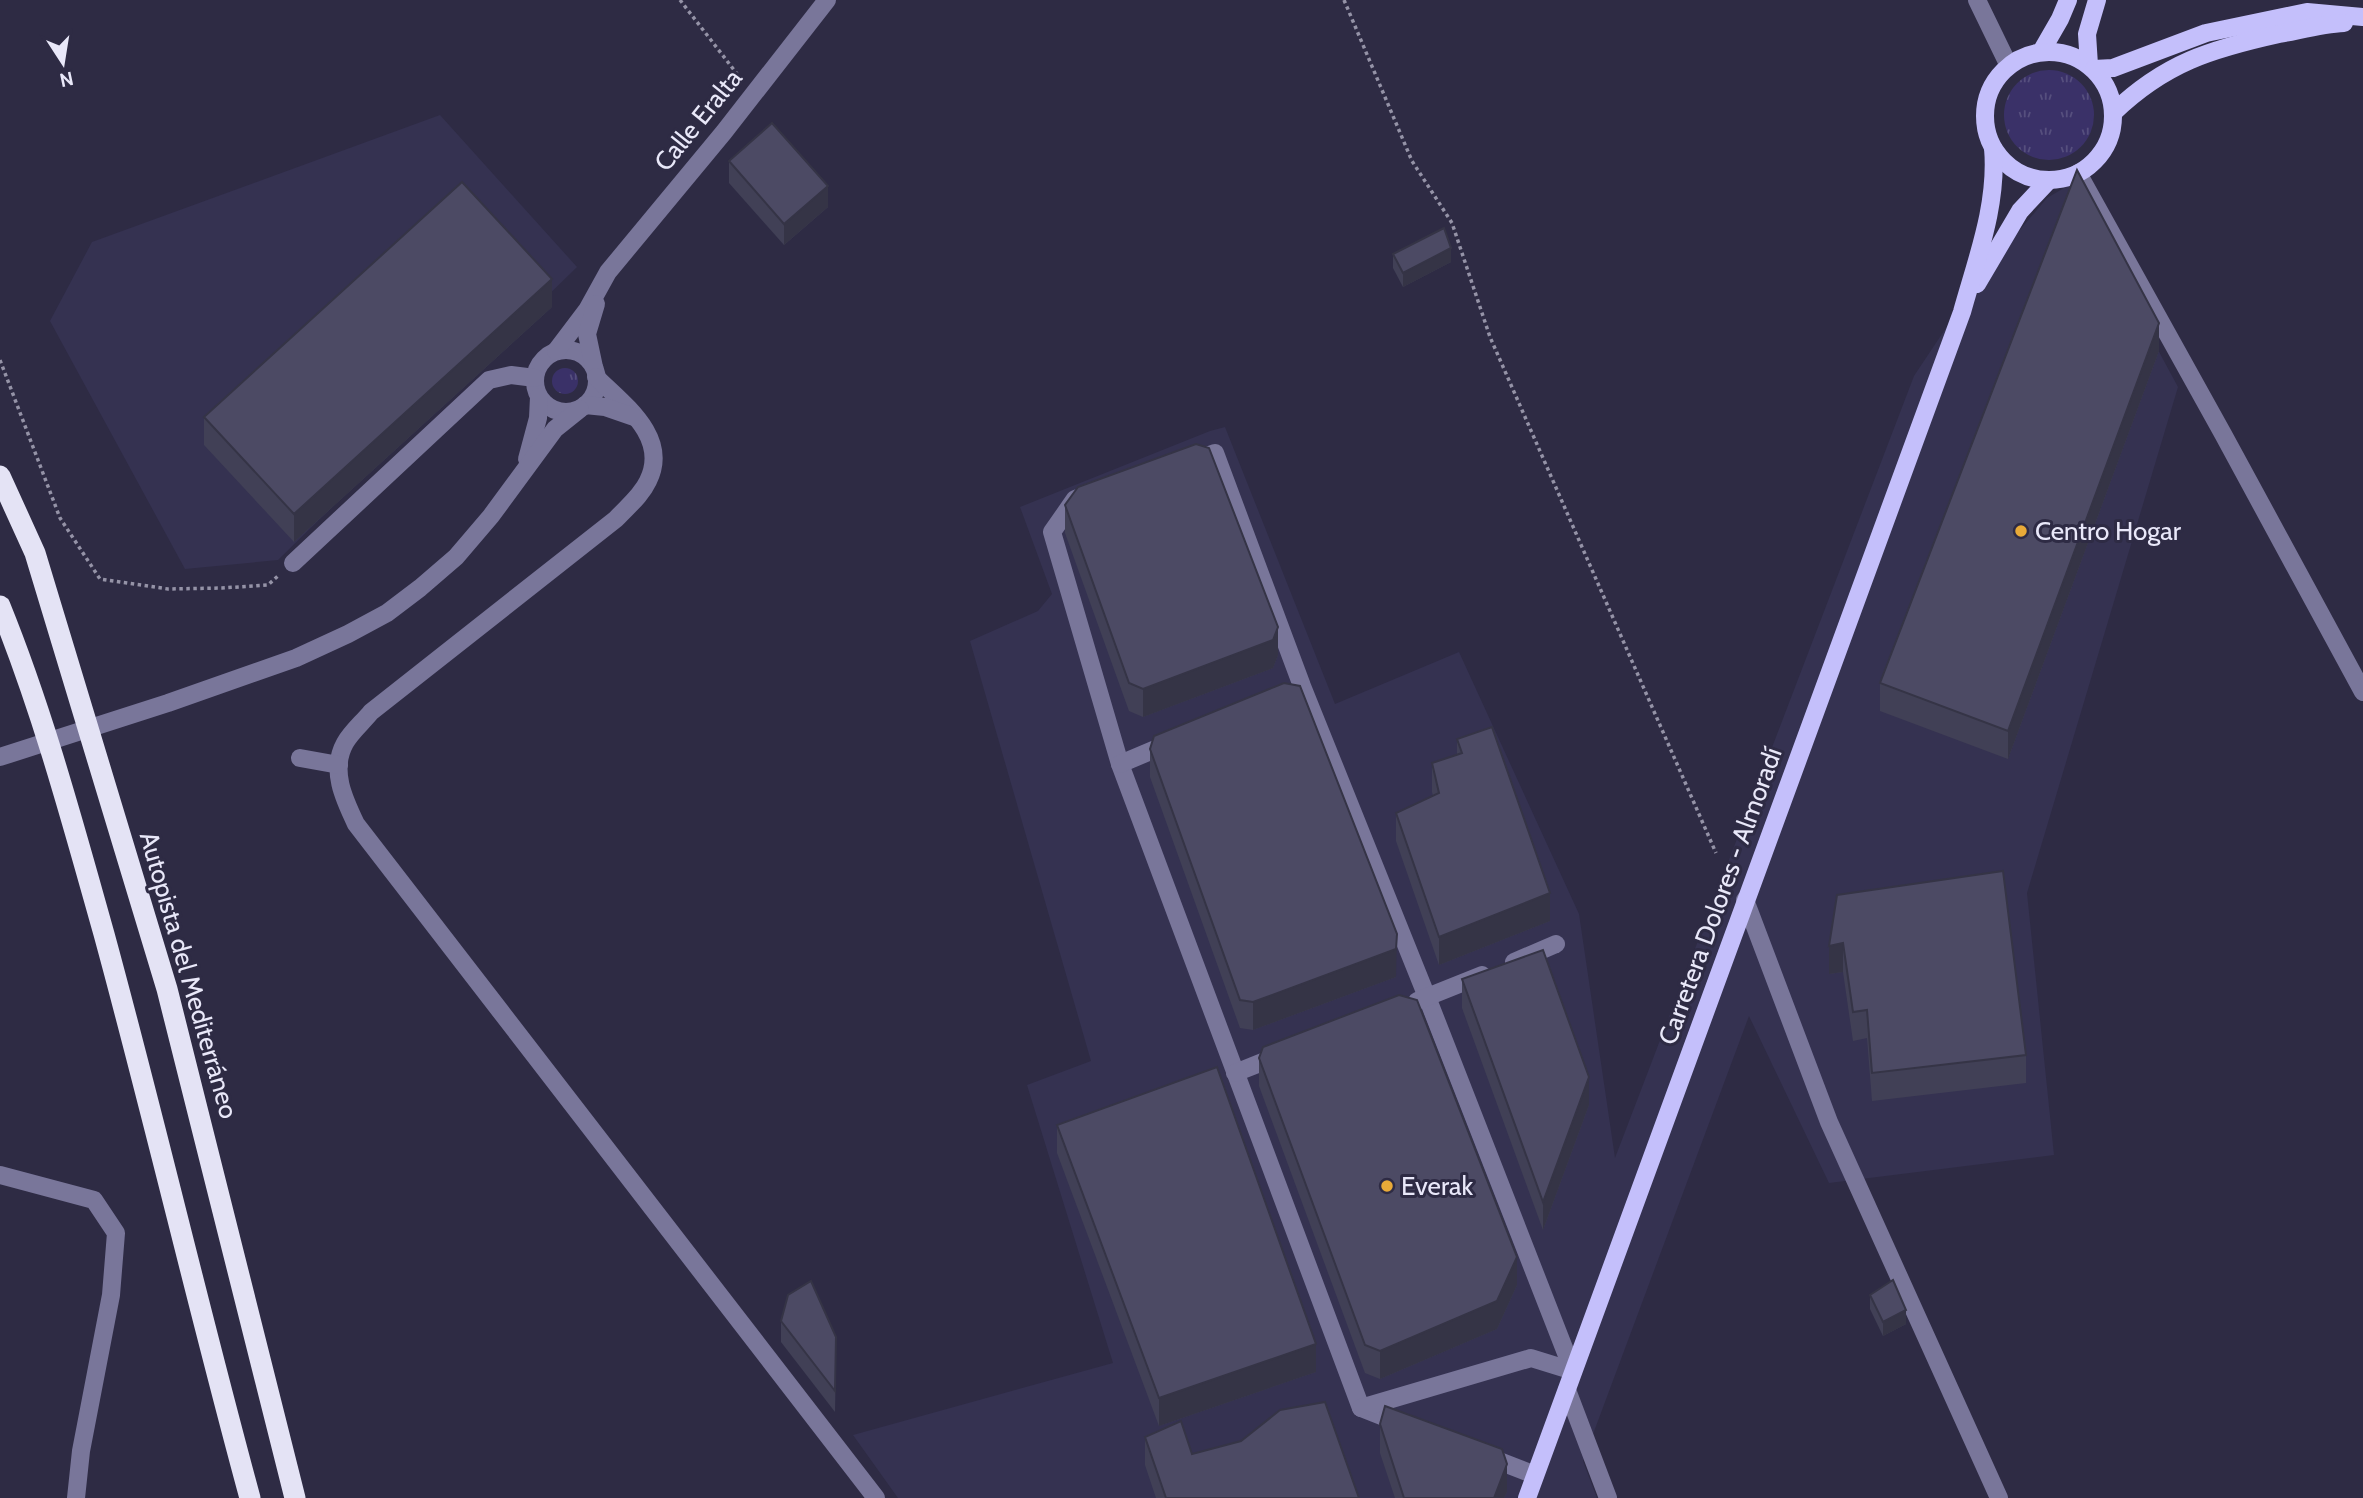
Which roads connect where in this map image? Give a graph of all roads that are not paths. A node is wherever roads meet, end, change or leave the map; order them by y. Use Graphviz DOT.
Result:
graph roads {
  1 [pos="827,0"];
  2 [pos="1977,0"];
  3 [pos="2068,0"];
  4 [pos="2097,0"];
  5 [pos="2363,20"];
  6 [pos="2041,52"];
  7 [pos="2009,66"];
  8 [pos="2092,67"];
  9 [pos="2114,112"];
  10 [pos="1993,148"];
  11 [pos="2078,173"];
  12 [pos="2049,180"];
  13 [pos="608,272"];
  14 [pos="1962,312"];
  15 [pos="556,351"];
  16 [pos="595,372"];
  17 [pos="535,378"];
  18 [pos="539,397"];
  19 [pos="582,407"];
  20 [pos="638,418"];
  21 [pos="1177,466"];
  22 [pos="521,475"];
  23 [pos="0,476"];
  24 [pos="1101,491"];
  25 [pos="293,563"];
  26 [pos="0,606"];
  27 [pos="2363,692"];
  28 [pos="1193,732"];
  29 [pos="0,757"];
  30 [pos="300,758"];
  31 [pos="1120,764"];
  32 [pos="339,765"];
  33 [pos="1745,900"];
  34 [pos="1556,944"];
  35 [pos="1427,997"];
  36 [pos="1402,1007"];
  37 [pos="1299,1048"];
  38 [pos="1235,1073"];
  39 [pos="0,1175"];
  40 [pos="1573,1371"];
  41 [pos="1567,1390"];
  42 [pos="1361,1408"];
  43 [pos="1423,1432"];
  44 [pos="1473,1451"];
  45 [pos="1535,1475"];
  46 [pos="248,1493"];
  47 [pos="76,1498"];
  48 [pos="295,1498"];
  49 [pos="876,1498"];
  50 [pos="1527,1498"];
  51 [pos="1608,1498"];
  52 [pos="1999,1498"];
  1 -- 13 [label="street, Calle Eralta"];
  2 -- 7 [label="street"];
  3 -- 6 [label="main road"];
  4 -- 8 [label="main road"];
  5 -- 8 [label="main road"];
  5 -- 9 [label="main road"];
  6 -- 7 [label="main road"];
  6 -- 8 [label="main road"];
  7 -- 10 [label="main road"];
  8 -- 9 [label="main road"];
  9 -- 11 [label="main road"];
  10 -- 12 [label="main road"];
  10 -- 14 [label="main road"];
  11 -- 12 [label="main road"];
  11 -- 27 [label="street"];
  12 -- 14 [label="main road"];
  13 -- 15 [label="street"];
  13 -- 16 [label="street"];
  14 -- 33 [label="main road, Carretera Dolores - Almoradí"];
  15 -- 16 [label="street"];
  15 -- 17 [label="street"];
  16 -- 19 [label="street"];
  16 -- 20 [label="street"];
  17 -- 18 [label="street"];
  17 -- 25 [label="street"];
  18 -- 19 [label="street"];
  18 -- 22 [label="street"];
  19 -- 20 [label="street"];
  19 -- 22 [label="street"];
  20 -- 32 [label="street"];
  21 -- 35 [label="street"];
  22 -- 29 [label="street"];
  23 -- 48 [label="highway, Autopista del Mediterráneo"];
  24 -- 31 [label="street"];
  26 -- 46 [label="highway"];
  28 -- 31 [label="street"];
  30 -- 32 [label="street"];
  31 -- 38 [label="street"];
  32 -- 49 [label="street"];
  33 -- 40 [label="main road, Carretera Dolores - Almoradí"];
  33 -- 52 [label="street"];
  34 -- 35 [label="street"];
  35 -- 36 [label="street"];
  35 -- 40 [label="street"];
  37 -- 38 [label="street"];
  38 -- 42 [label="street"];
  39 -- 47 [label="street"];
  40 -- 41 [label="main road, Carretera Dolores - Almoradí"];
  40 -- 42 [label="street"];
  41 -- 45 [label="main road, Carretera Dolores - Almoradí"];
  41 -- 51 [label="street"];
  42 -- 43 [label="street"];
  44 -- 45 [label="street"];
  45 -- 50 [label="main road, Carretera Dolores - Almoradí"];
}
